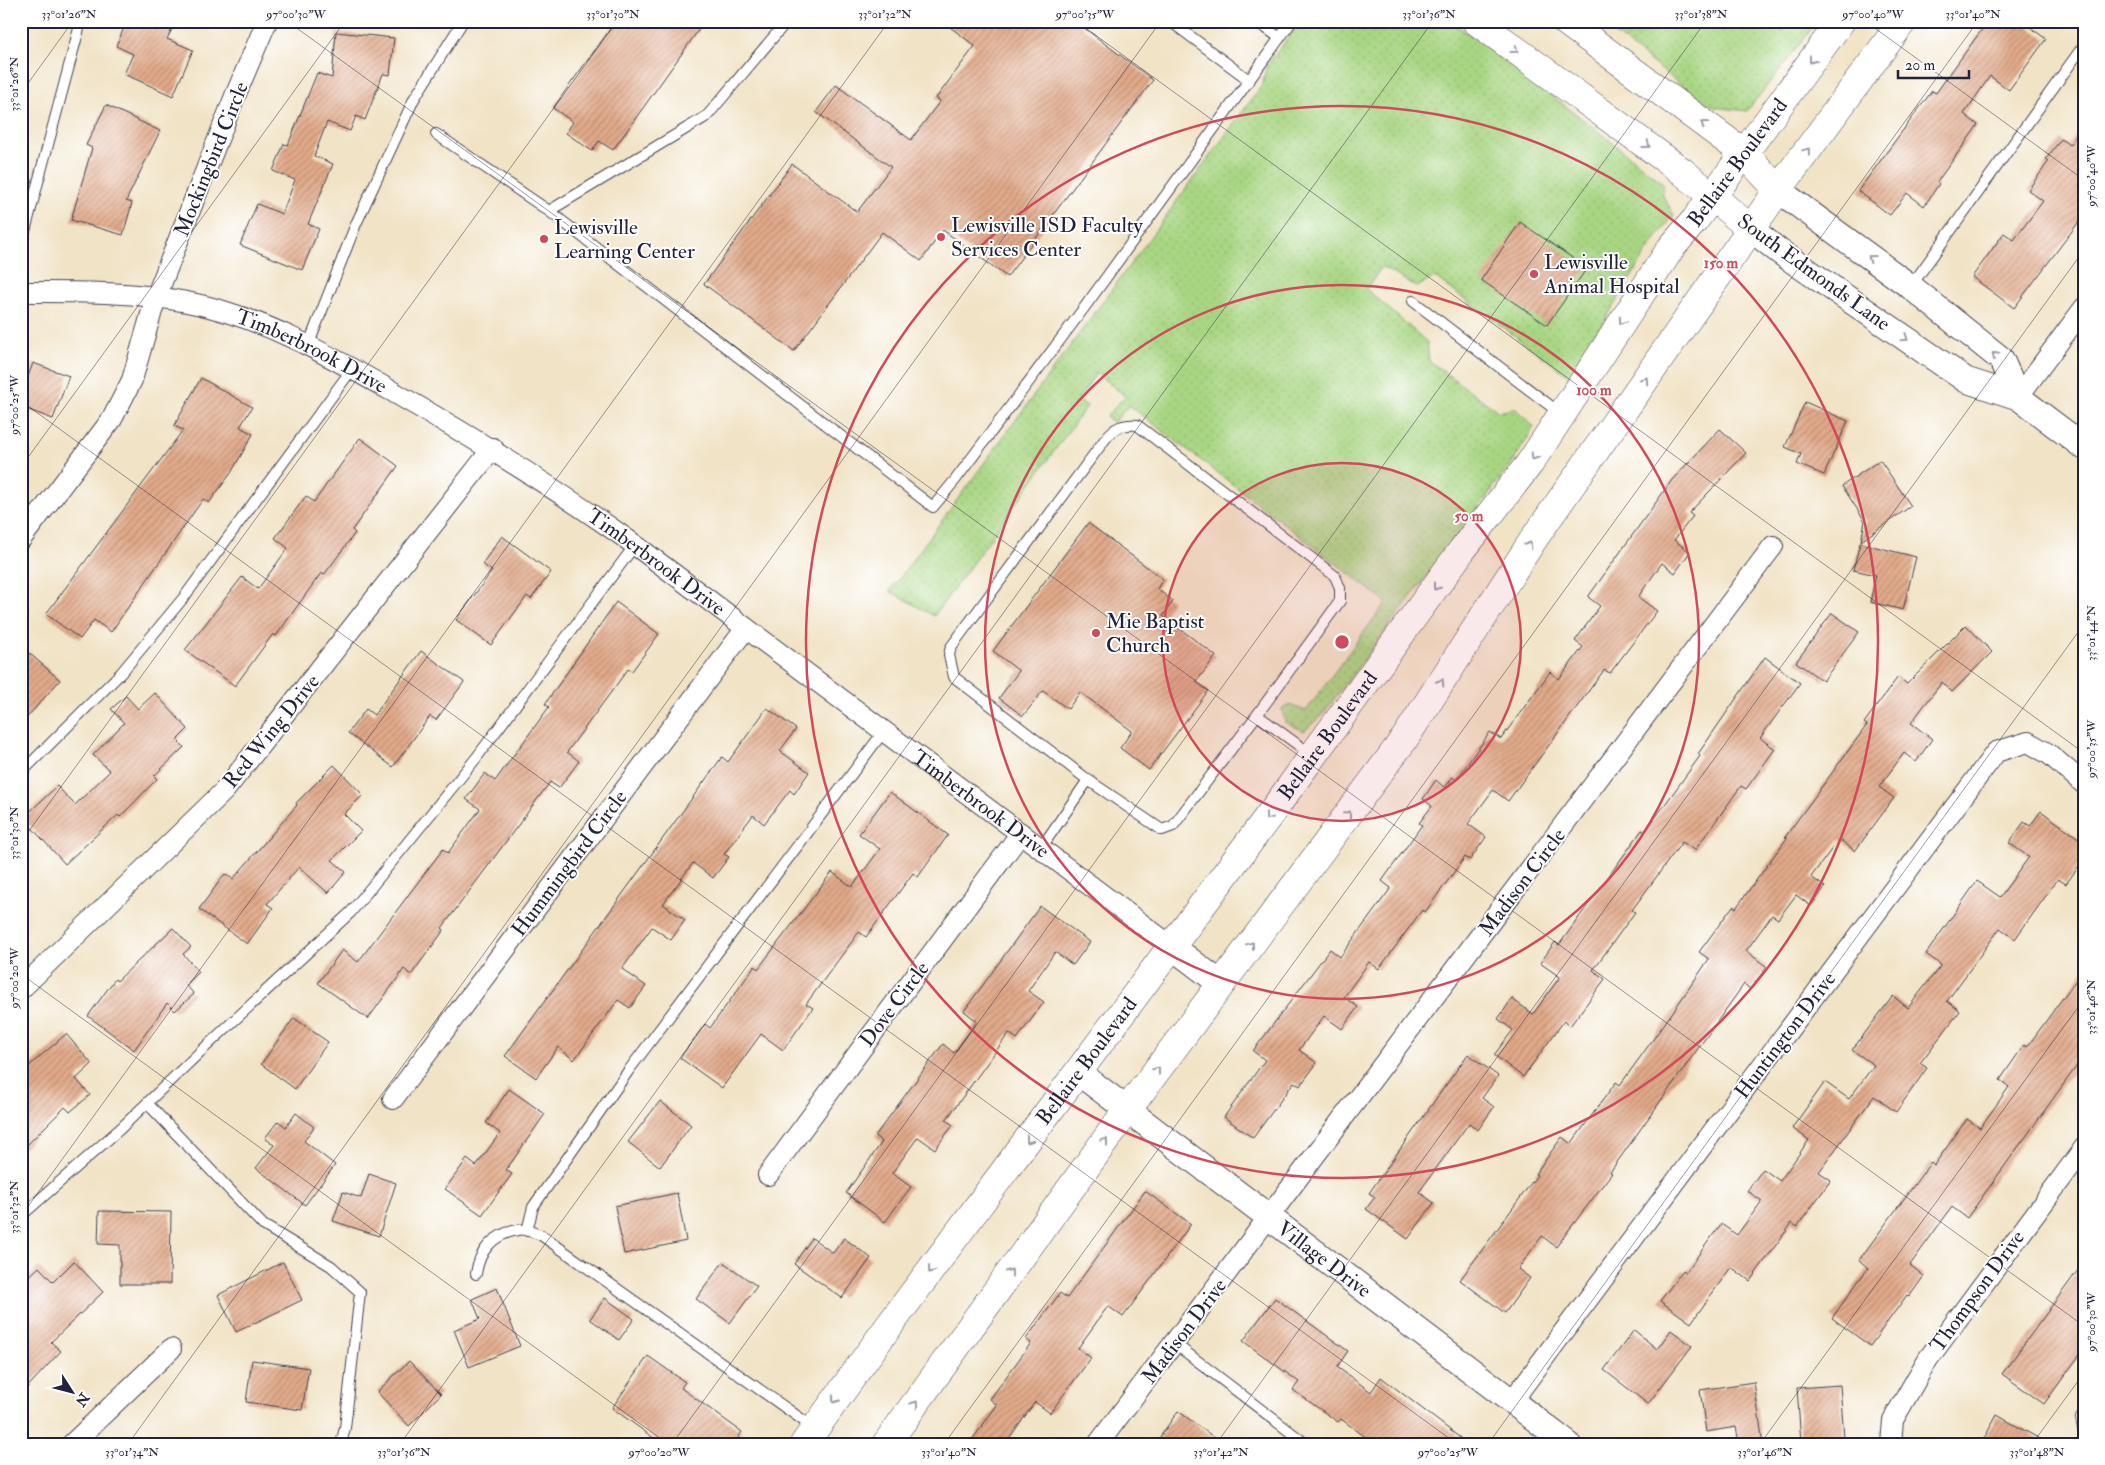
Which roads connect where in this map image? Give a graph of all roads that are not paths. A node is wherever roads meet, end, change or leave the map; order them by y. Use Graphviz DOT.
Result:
graph roads {
  1 [pos="81,21"];
  2 [pos="267,21"];
  3 [pos="463,21"];
  4 [pos="787,21"];
  5 [pos="1170,21"];
  6 [pos="1256,21"];
  7 [pos="1292,21"];
  8 [pos="1476,21"];
  9 [pos="1565,21"];
  10 [pos="1842,21"];
  11 [pos="1903,21"];
  12 [pos="1280,38"];
  13 [pos="2084,46"];
  14 [pos="1249,80"];
  15 [pos="436,134"];
  16 [pos="1744,153"];
  17 [pos="1778,190"];
  18 [pos="1712,196"];
  19 [pos="549,211"];
  20 [pos="1751,229"];
  21 [pos="21,246"];
  22 [pos="1910,287"];
  23 [pos="21,292"];
  24 [pos="156,297"];
  25 [pos="1413,301"];
  26 [pos="2084,308"];
  27 [pos="308,346"];
  28 [pos="352,369"];
  29 [pos="2018,397"];
  30 [pos="1561,415"];
  31 [pos="2084,447"];
  32 [pos="493,448"];
  33 [pos="21,539"];
  34 [pos="634,545"];
  35 [pos="1773,546"];
  36 [pos="746,628"];
  37 [pos="1257,716"];
  38 [pos="884,731"];
  39 [pos="1313,755"];
  40 [pos="21,773"];
  41 [pos="1088,780"];
  42 [pos="2084,784"];
  43 [pos="1021,834"];
  44 [pos="1041,848"];
  45 [pos="1171,946"];
  46 [pos="1222,984"];
  47 [pos="21,988"];
  48 [pos="1079,1073"];
  49 [pos="393,1099"];
  50 [pos="147,1103"];
  51 [pos="1128,1109"];
  52 [pos="2084,1148"];
  53 [pos="768,1175"];
  54 [pos="21,1216"];
  55 [pos="1270,1217"];
  56 [pos="527,1231"];
  57 [pos="476,1274"];
  58 [pos="1174,1343"];
  59 [pos="171,1349"];
  60 [pos="1512,1401"];
  61 [pos="2084,1414"];
  62 [pos="2084,1434"];
  63 [pos="809,1436"];
  64 [pos="72,1444"];
  65 [pos="341,1444"];
  66 [pos="886,1444"];
  67 [pos="1098,1444"];
  68 [pos="1306,1444"];
  69 [pos="1568,1444"];
  70 [pos="1891,1444"];
  1 -- 21 [label="lane"];
  2 -- 24 [label="street, Mockingbird Circle"];
  3 -- 27 [label="lane"];
  4 -- 19 [label="lane"];
  5 -- 14 [label="lane"];
  6 -- 12 [label="lane"];
  7 -- 12 [label="lane"];
  8 -- 18 [label="main road, South Edmonds Lane, one-way"];
  16 -- 9 [label="main road, South Edmonds Lane, one-way"];
  10 -- 16 [label="main road, Bellaire Boulevard, one-way"];
  17 -- 11 [label="main road, one-way"];
  12 -- 14 [label="lane"];
  13 -- 22 [label="lane"];
  14 -- 19 [label="lane"];
  15 -- 19 [label="lane"];
  16 -- 17 [label="main road, South Edmonds Lane"];
  16 -- 18 [label="main road, Bellaire Boulevard"];
  17 -- 20 [label="main road"];
  22 -- 17 [label="street, South Edmonds Lane, one-way"];
  18 -- 20 [label="main road, South Edmonds Lane"];
  18 -- 30 [label="main road, Bellaire Boulevard, one-way"];
  20 -- 29 [label="street, South Edmonds Lane, one-way"];
  46 -- 20 [label="main road, one-way"];
  29 -- 22 [label="street, South Edmonds Lane, one-way"];
  23 -- 24 [label="street, Timberbrook Drive"];
  24 -- 27 [label="street, Timberbrook Drive"];
  24 -- 33 [label="street, Mockingbird Circle"];
  25 -- 30 [label="lane"];
  26 -- 29 [label="street"];
  27 -- 28 [label="street, Timberbrook Drive"];
  28 -- 32 [label="street, Timberbrook Drive"];
  28 -- 40 [label="lane"];
  29 -- 31 [label="street, South Edmonds Lane"];
  30 -- 39 [label="main road, Bellaire Boulevard, one-way"];
  32 -- 34 [label="street, Timberbrook Drive"];
  32 -- 47 [label="street, Red Wing Drive"];
  34 -- 36 [label="street, Timberbrook Drive"];
  34 -- 50 [label="lane"];
  35 -- 55 [label="street, Madison Circle"];
  36 -- 38 [label="street, Timberbrook Drive"];
  36 -- 49 [label="street, Hummingbird Circle"];
  37 -- 39 [label="lane"];
  37 -- 41 [label="lane"];
  37 -- 41 [label="lane"];
  38 -- 43 [label="street, Timberbrook Drive"];
  38 -- 56 [label="lane"];
  39 -- 45 [label="main road, Bellaire Boulevard, one-way"];
  41 -- 44 [label="lane"];
  42 -- 60 [label="street, Huntington Drive"];
  43 -- 44 [label="street, Timberbrook Drive"];
  43 -- 53 [label="street, Dove Circle"];
  44 -- 45 [label="street, Timberbrook Drive"];
  45 -- 46 [label="street, Timberbrook Drive"];
  45 -- 48 [label="main road, Bellaire Boulevard"];
  51 -- 46 [label="main road, one-way"];
  48 -- 51 [label="street, Village Drive"];
  48 -- 63 [label="main road, Bellaire Boulevard, one-way"];
  50 -- 54 [label="lane"];
  50 -- 65 [label="lane"];
  51 -- 55 [label="street, Village Drive"];
  66 -- 51 [label="main road, one-way"];
  52 -- 70 [label="street, Thompson Drive"];
  55 -- 58 [label="street, Madison Drive"];
  55 -- 60 [label="street, Village Drive"];
  56 -- 57 [label="lane"];
  56 -- 63 [label="lane"];
  58 -- 67 [label="street, Madison Drive"];
  58 -- 68 [label="lane"];
  59 -- 64 [label="street"];
  60 -- 69 [label="street, Village Drive"];
  61 -- 62 [label="lane"];
}
